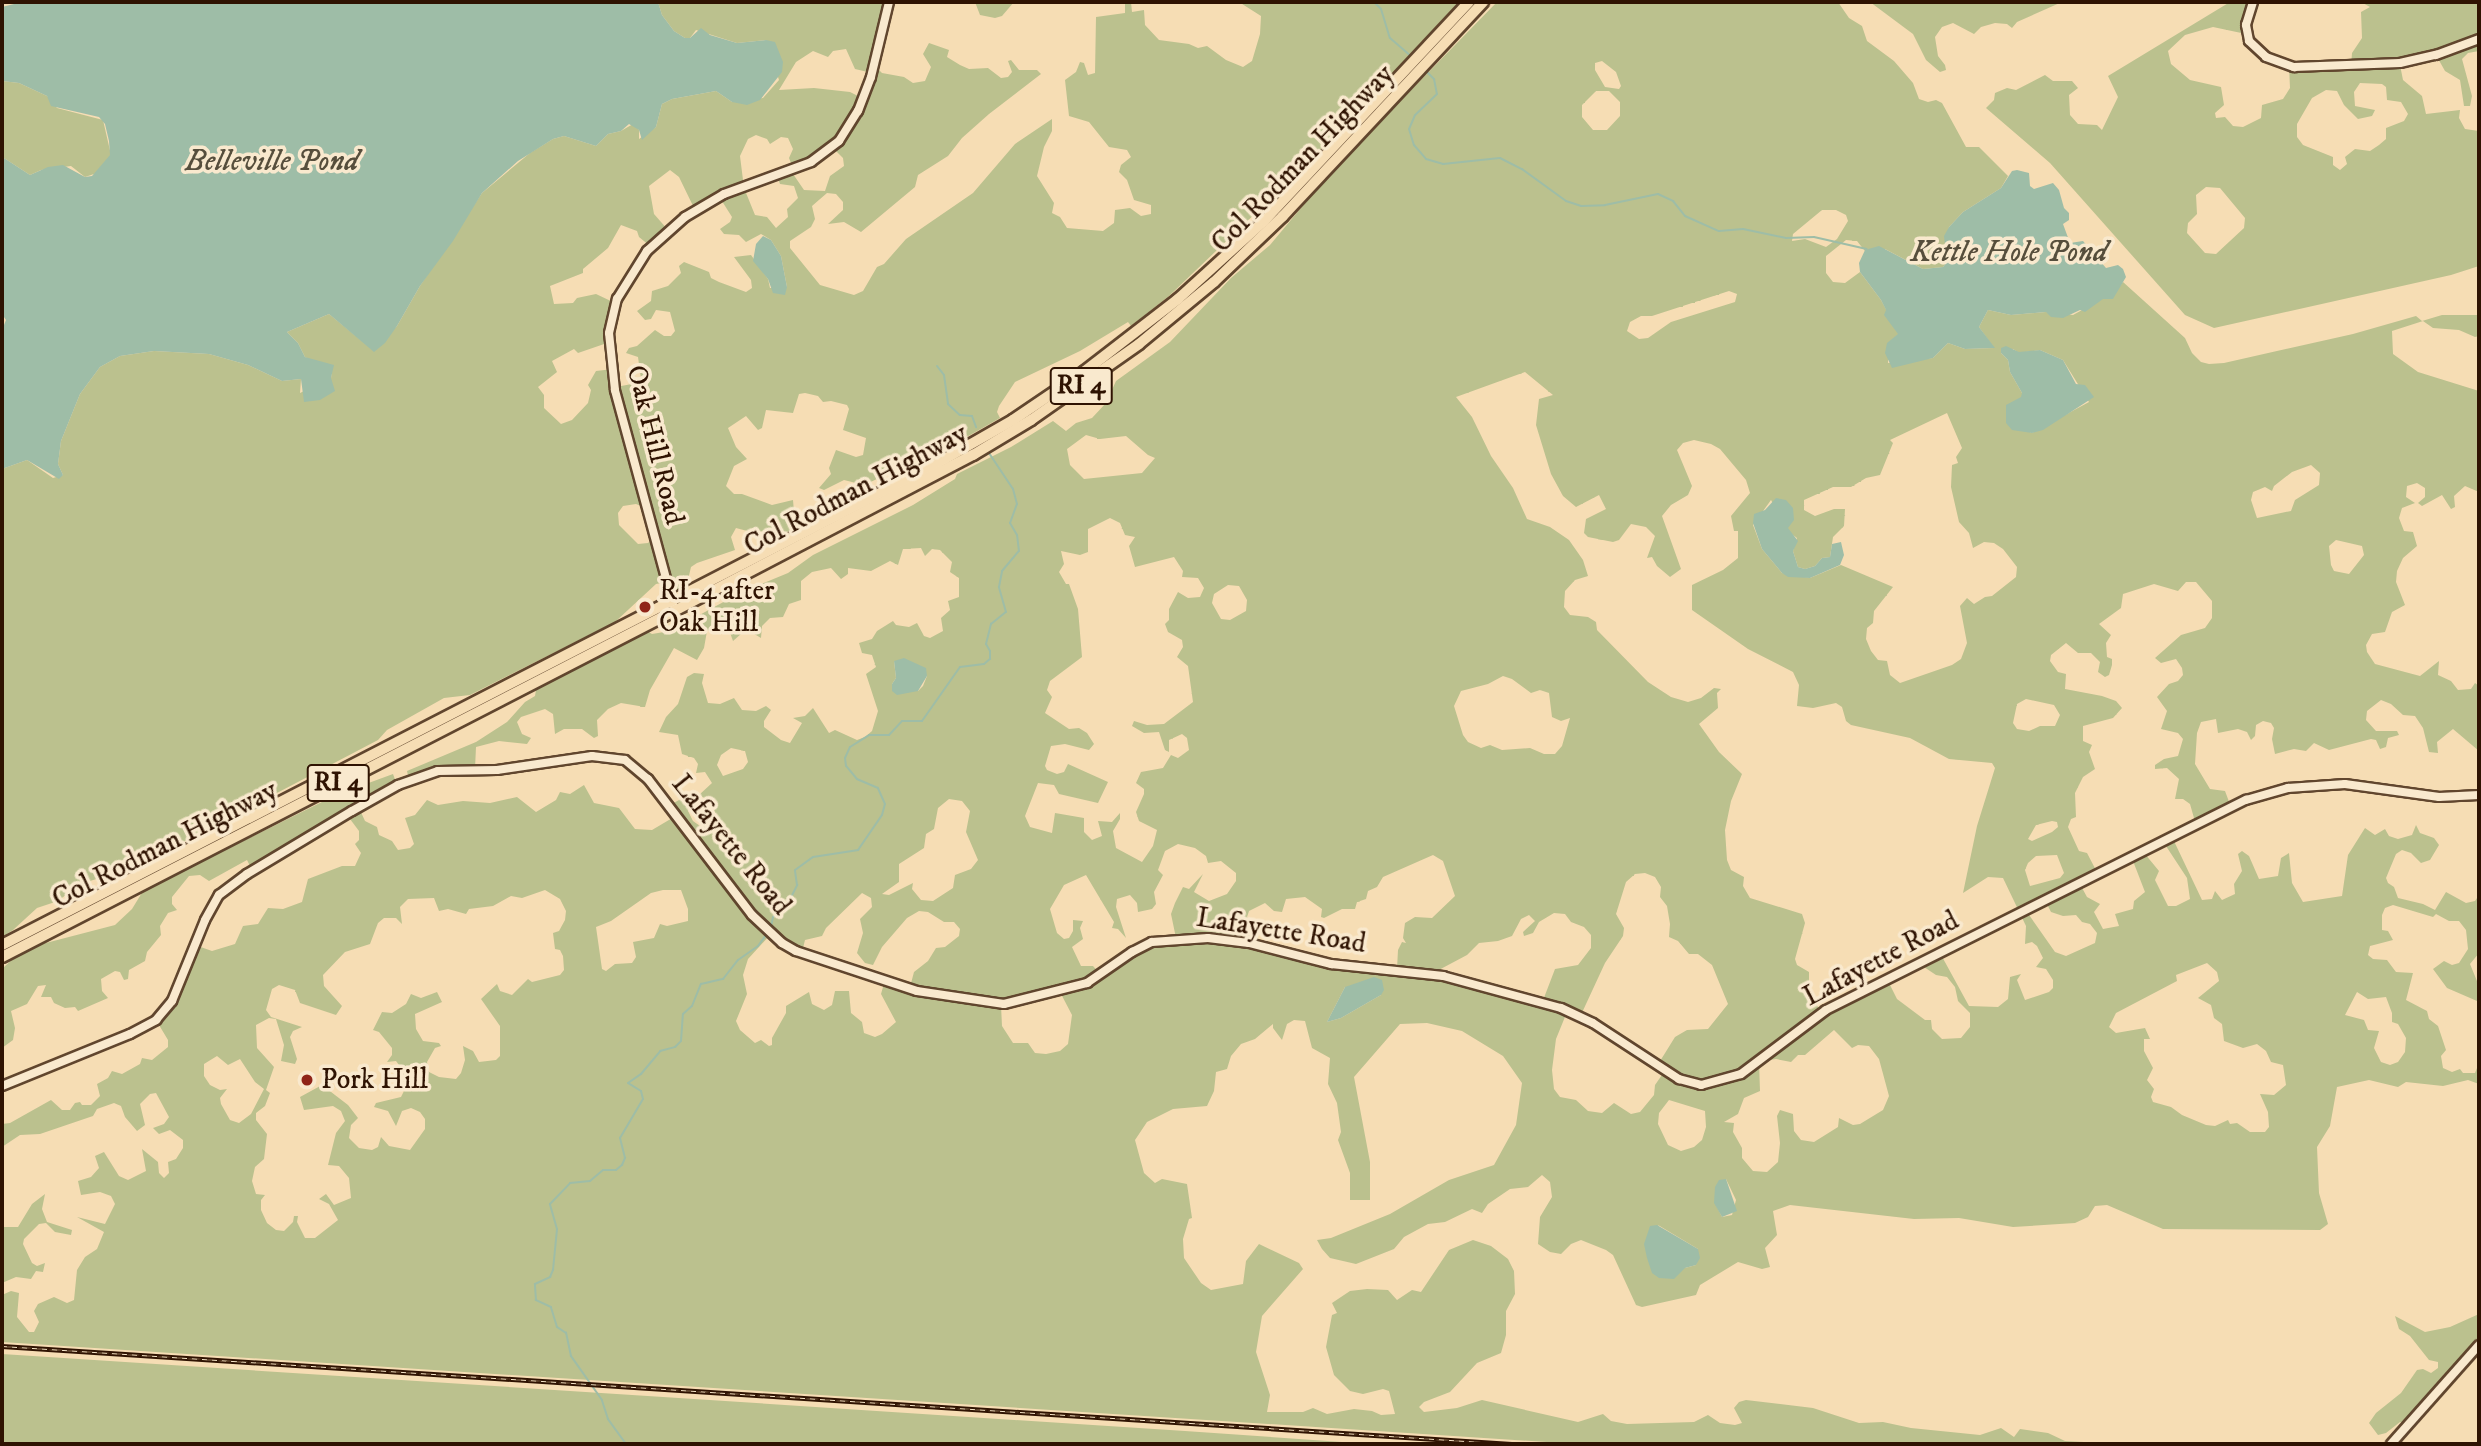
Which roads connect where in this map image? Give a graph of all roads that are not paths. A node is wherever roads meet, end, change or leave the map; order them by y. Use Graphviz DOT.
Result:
graph roads {
  1 [pos="889,2"];
  2 [pos="1469,2"];
  3 [pos="1483,2"];
  4 [pos="2253,2"];
  5 [pos="2479,39"];
  6 [pos="1419,64"];
  7 [pos="673,605"];
  8 [pos="2479,795"];
  9 [pos="2,945"];
  10 [pos="2,957"];
  11 [pos="2,1086"];
  12 [pos="2479,1345"];
  13 [pos="2391,1444"];
  1 -- 7 [label="street, Oak Hill Road"];
  2 -- 6 [label="highway, Col Rodman Highway / RI 4"];
  3 -- 6 [label="highway, Col Rodman Highway / RI 4"];
  4 -- 5 [label="street"];
  6 -- 7 [label="highway, Col Rodman Highway / RI 4"];
  7 -- 9 [label="highway, Col Rodman Highway / RI 4"];
  7 -- 10 [label="highway, Col Rodman Highway / RI 4"];
  8 -- 11 [label="street, Lafayette Road"];
  12 -- 13 [label="street"];
}
